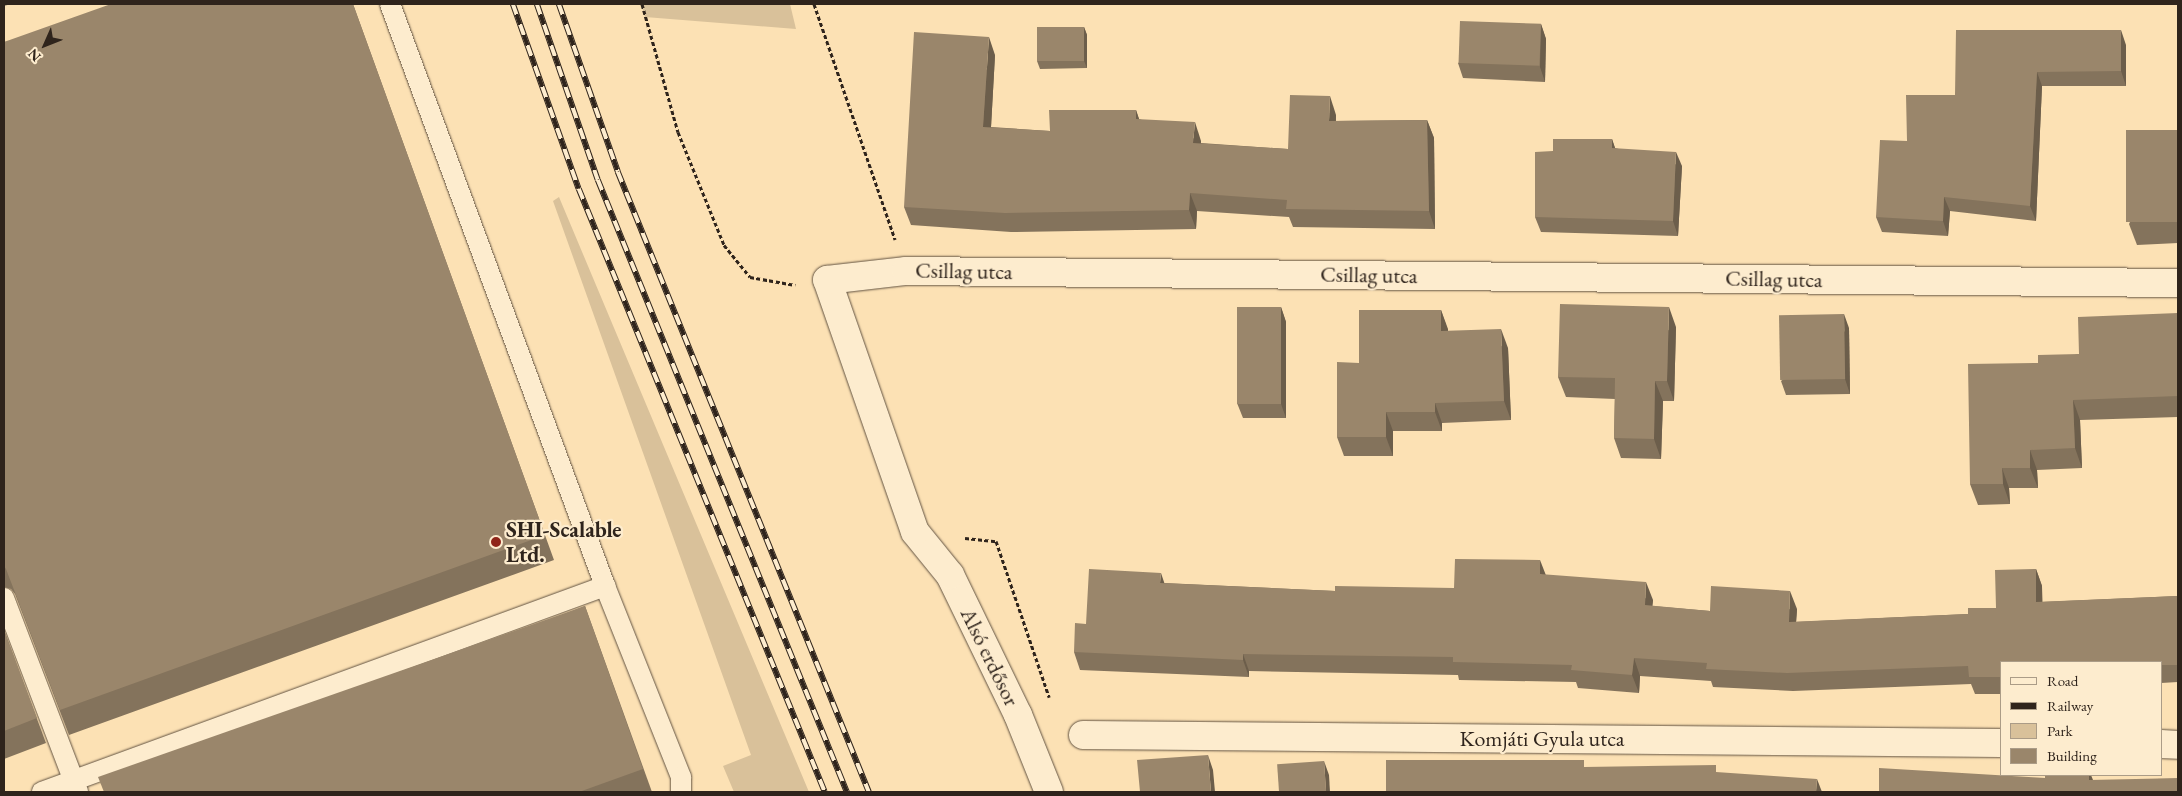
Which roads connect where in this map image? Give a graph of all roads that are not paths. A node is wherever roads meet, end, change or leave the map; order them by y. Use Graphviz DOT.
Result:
graph roads {
  1 [pos="390,4"];
  2 [pos="2178,284"];
  3 [pos="915,532"];
  4 [pos="605,586"];
  5 [pos="4,598"];
  6 [pos="1083,736"];
  7 [pos="2000,743"];
  8 [pos="2162,744"];
  9 [pos="2178,744"];
  10 [pos="76,786"];
  11 [pos="42,792"];
  12 [pos="681,792"];
  13 [pos="1049,792"];
  1 -- 4 [label="lane"];
  2 -- 3 [label="street, Csillag utca"];
  3 -- 13 [label="street, Alsó erdősor"];
  4 -- 10 [label="lane"];
  4 -- 12 [label="lane"];
  5 -- 10 [label="lane"];
  6 -- 7 [label="street, Komjáti Gyula utca"];
  8 -- 9 [label="street"];
  10 -- 11 [label="lane"];
}
